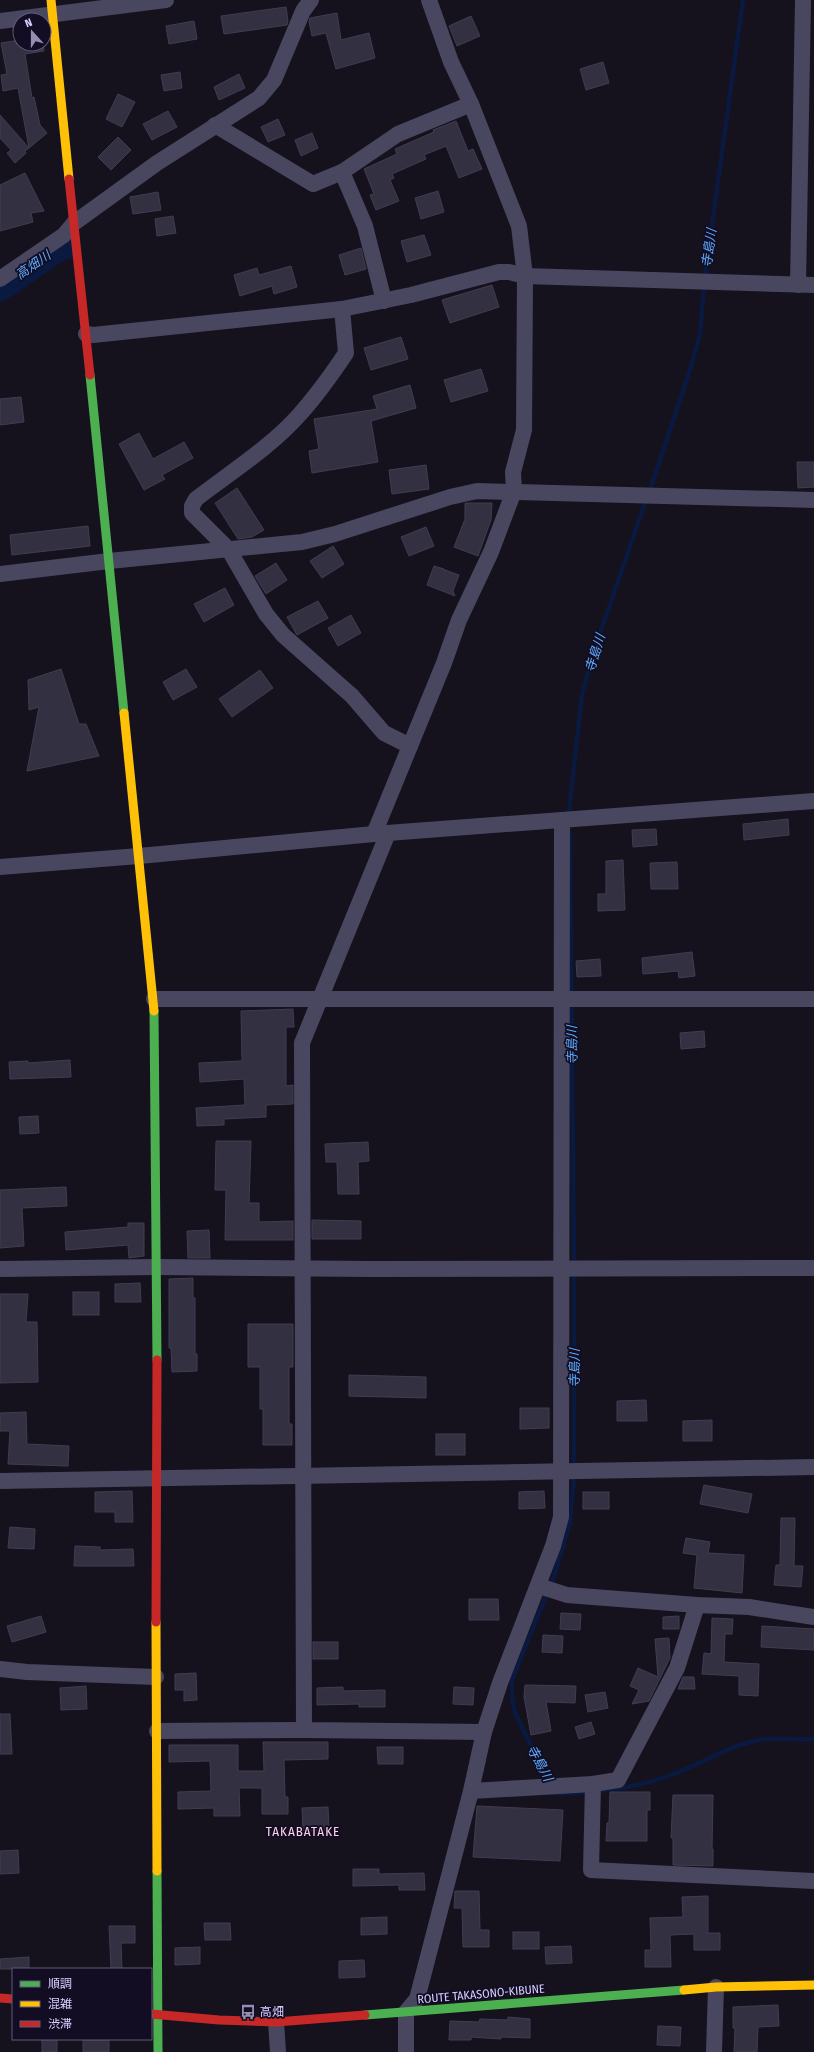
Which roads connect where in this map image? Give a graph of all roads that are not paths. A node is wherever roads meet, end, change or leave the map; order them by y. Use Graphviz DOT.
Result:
graph roads {
  1 [pos="161,0"];
  2 [pos="311,0"];
  3 [pos="429,0"];
  4 [pos="803,0"];
  5 [pos="52,8"];
  6 [pos="0,21"];
  7 [pos="471,104"];
  8 [pos="215,125"];
  9 [pos="342,172"];
  10 [pos="74,223"];
  11 [pos="525,276"];
  12 [pos="0,278"];
  13 [pos="798,285"];
  14 [pos="814,286"];
  15 [pos="384,301"];
  16 [pos="342,309"];
  17 [pos="86,334"];
  18 [pos="514,491"];
  19 [pos="814,500"];
  20 [pos="228,550"];
  21 [pos="109,561"];
  22 [pos="0,574"];
  23 [pos="410,746"];
  24 [pos="814,801"];
  25 [pos="562,820"];
  26 [pos="381,834"];
  27 [pos="139,856"];
  28 [pos="0,866"];
  29 [pos="154,999"];
  30 [pos="568,999"];
  31 [pos="814,999"];
  32 [pos="319,1000"];
  33 [pos="157,1267"];
  34 [pos="562,1267"];
  35 [pos="303,1268"];
  36 [pos="814,1268"];
  37 [pos="0,1269"];
  38 [pos="814,1467"];
  39 [pos="562,1471"];
  40 [pos="304,1475"];
  41 [pos="157,1478"];
  42 [pos="0,1481"];
  43 [pos="545,1588"];
  44 [pos="697,1605"];
  45 [pos="814,1617"];
  46 [pos="0,1669"];
  47 [pos="156,1676"];
  48 [pos="304,1730"];
  49 [pos="157,1731"];
  50 [pos="484,1732"];
  51 [pos="593,1790"];
  52 [pos="471,1791"];
  53 [pos="814,1881"];
  54 [pos="814,1985"];
  55 [pos="716,1987"];
  56 [pos="0,1998"];
  57 [pos="12,1999"];
  58 [pos="406,2012"];
  59 [pos="155,2014"];
  60 [pos="276,2022"];
  61 [pos="158,2052"];
  62 [pos="278,2052"];
  63 [pos="406,2052"];
  64 [pos="714,2052"];
  1 -- 5 [label="street"];
  2 -- 8 [label="street"];
  3 -- 7 [label="street"];
  4 -- 13 [label="street"];
  5 -- 6 [label="street"];
  5 -- 10 [label="street"];
  7 -- 9 [label="street"];
  7 -- 11 [label="street"];
  8 -- 9 [label="street"];
  8 -- 10 [label="street"];
  9 -- 15 [label="street"];
  10 -- 12 [label="street"];
  10 -- 17 [label="street"];
  11 -- 13 [label="street"];
  11 -- 15 [label="street"];
  11 -- 18 [label="street"];
  13 -- 14 [label="street"];
  15 -- 16 [label="street"];
  16 -- 17 [label="street"];
  16 -- 20 [label="street"];
  17 -- 21 [label="street"];
  18 -- 19 [label="street"];
  18 -- 20 [label="street"];
  18 -- 23 [label="street"];
  20 -- 21 [label="street"];
  20 -- 23 [label="street"];
  21 -- 22 [label="street"];
  21 -- 27 [label="street"];
  23 -- 26 [label="street"];
  24 -- 25 [label="street"];
  25 -- 26 [label="street"];
  25 -- 30 [label="street"];
  26 -- 27 [label="street"];
  26 -- 32 [label="street"];
  27 -- 28 [label="street"];
  27 -- 29 [label="street"];
  29 -- 32 [label="street"];
  29 -- 33 [label="street"];
  30 -- 31 [label="street"];
  30 -- 32 [label="street"];
  30 -- 34 [label="street"];
  32 -- 35 [label="street"];
  33 -- 35 [label="street"];
  33 -- 37 [label="street"];
  33 -- 41 [label="street"];
  34 -- 35 [label="street"];
  34 -- 36 [label="street"];
  34 -- 39 [label="street"];
  35 -- 40 [label="street"];
  38 -- 39 [label="street"];
  39 -- 40 [label="street"];
  39 -- 43 [label="street"];
  40 -- 41 [label="street"];
  40 -- 48 [label="street"];
  41 -- 42 [label="street"];
  41 -- 47 [label="street"];
  43 -- 44 [label="street"];
  43 -- 50 [label="street"];
  44 -- 45 [label="street"];
  44 -- 51 [label="street"];
  46 -- 47 [label="street"];
  47 -- 49 [label="street"];
  48 -- 49 [label="street"];
  48 -- 50 [label="street"];
  49 -- 59 [label="street"];
  50 -- 52 [label="street"];
  51 -- 52 [label="street"];
  51 -- 53 [label="street"];
  52 -- 58 [label="street"];
  54 -- 55 [label="street, ROUTE TAKASONO-KIBUNE"];
  55 -- 58 [label="street, ROUTE TAKASONO-KIBUNE"];
  55 -- 64 [label="street"];
  56 -- 57 [label="street"];
  58 -- 60 [label="street, ROUTE TAKASONO-KIBUNE"];
  58 -- 63 [label="street"];
  59 -- 60 [label="street, ROUTE TAKASONO-KIBUNE"];
  59 -- 61 [label="street"];
  60 -- 62 [label="street"];
}
